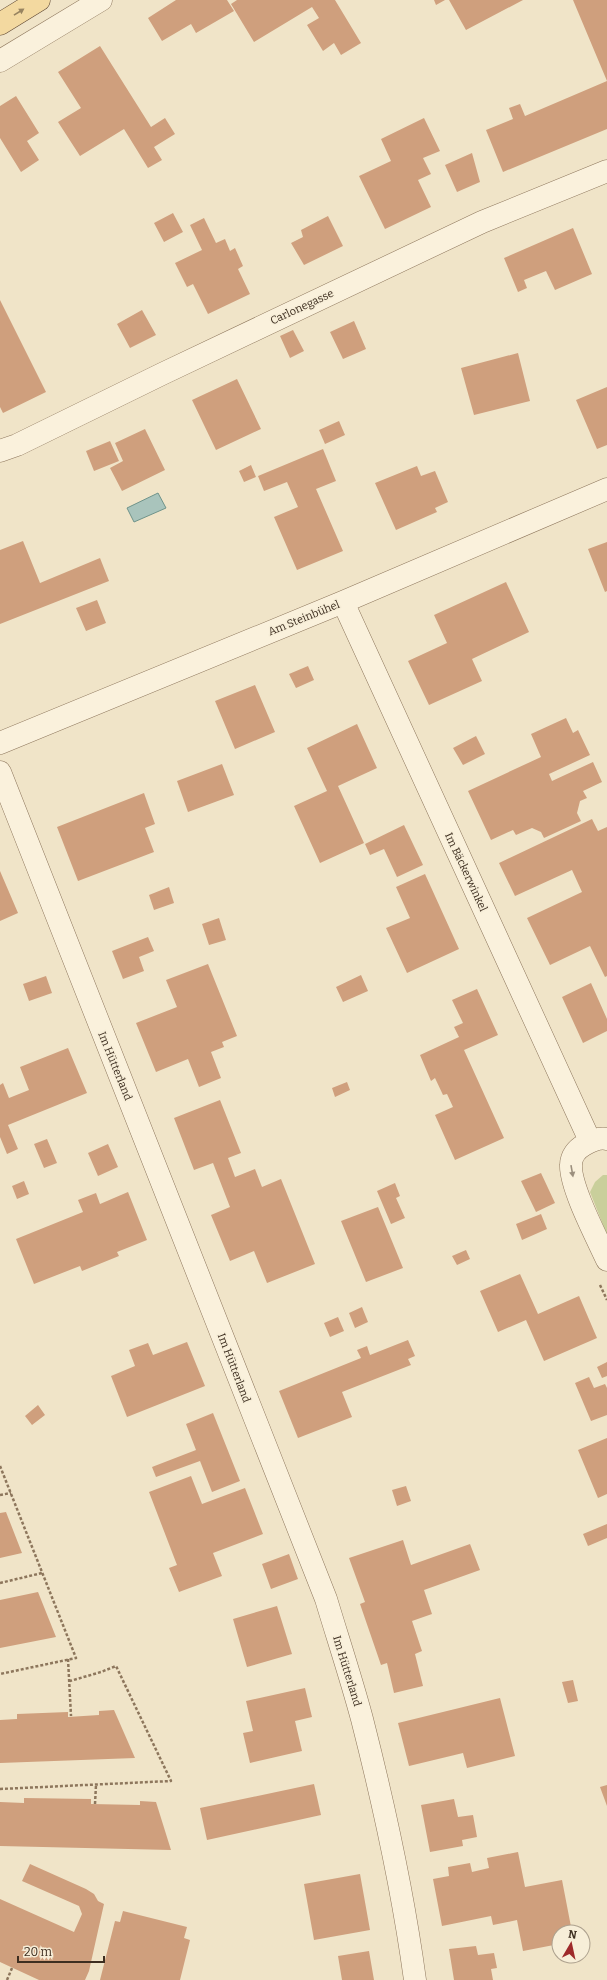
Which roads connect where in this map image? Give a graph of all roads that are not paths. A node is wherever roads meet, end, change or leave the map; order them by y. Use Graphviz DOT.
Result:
graph roads {
  1 [pos="39,0"];
  2 [pos="101,0"];
  3 [pos="0,24"];
  4 [pos="0,61"];
  5 [pos="607,171"];
  6 [pos="0,451"];
  7 [pos="607,490"];
  8 [pos="343,602"];
  9 [pos="0,744"];
  10 [pos="0,772"];
  11 [pos="598,1140"];
  12 [pos="607,1260"];
  13 [pos="415,1980"];
  3 -- 1 [label="main road, one-way"];
  2 -- 4 [label="street"];
  5 -- 6 [label="street, Carlonegasse"];
  7 -- 8 [label="street, Am Steinbühel"];
  8 -- 9 [label="street, Am Steinbühel"];
  8 -- 11 [label="street, Im Bäckerwinkel"];
  10 -- 13 [label="street, Im Hütterland"];
  11 -- 12 [label="street, Im Bäckerwinkel, one-way"];
}
